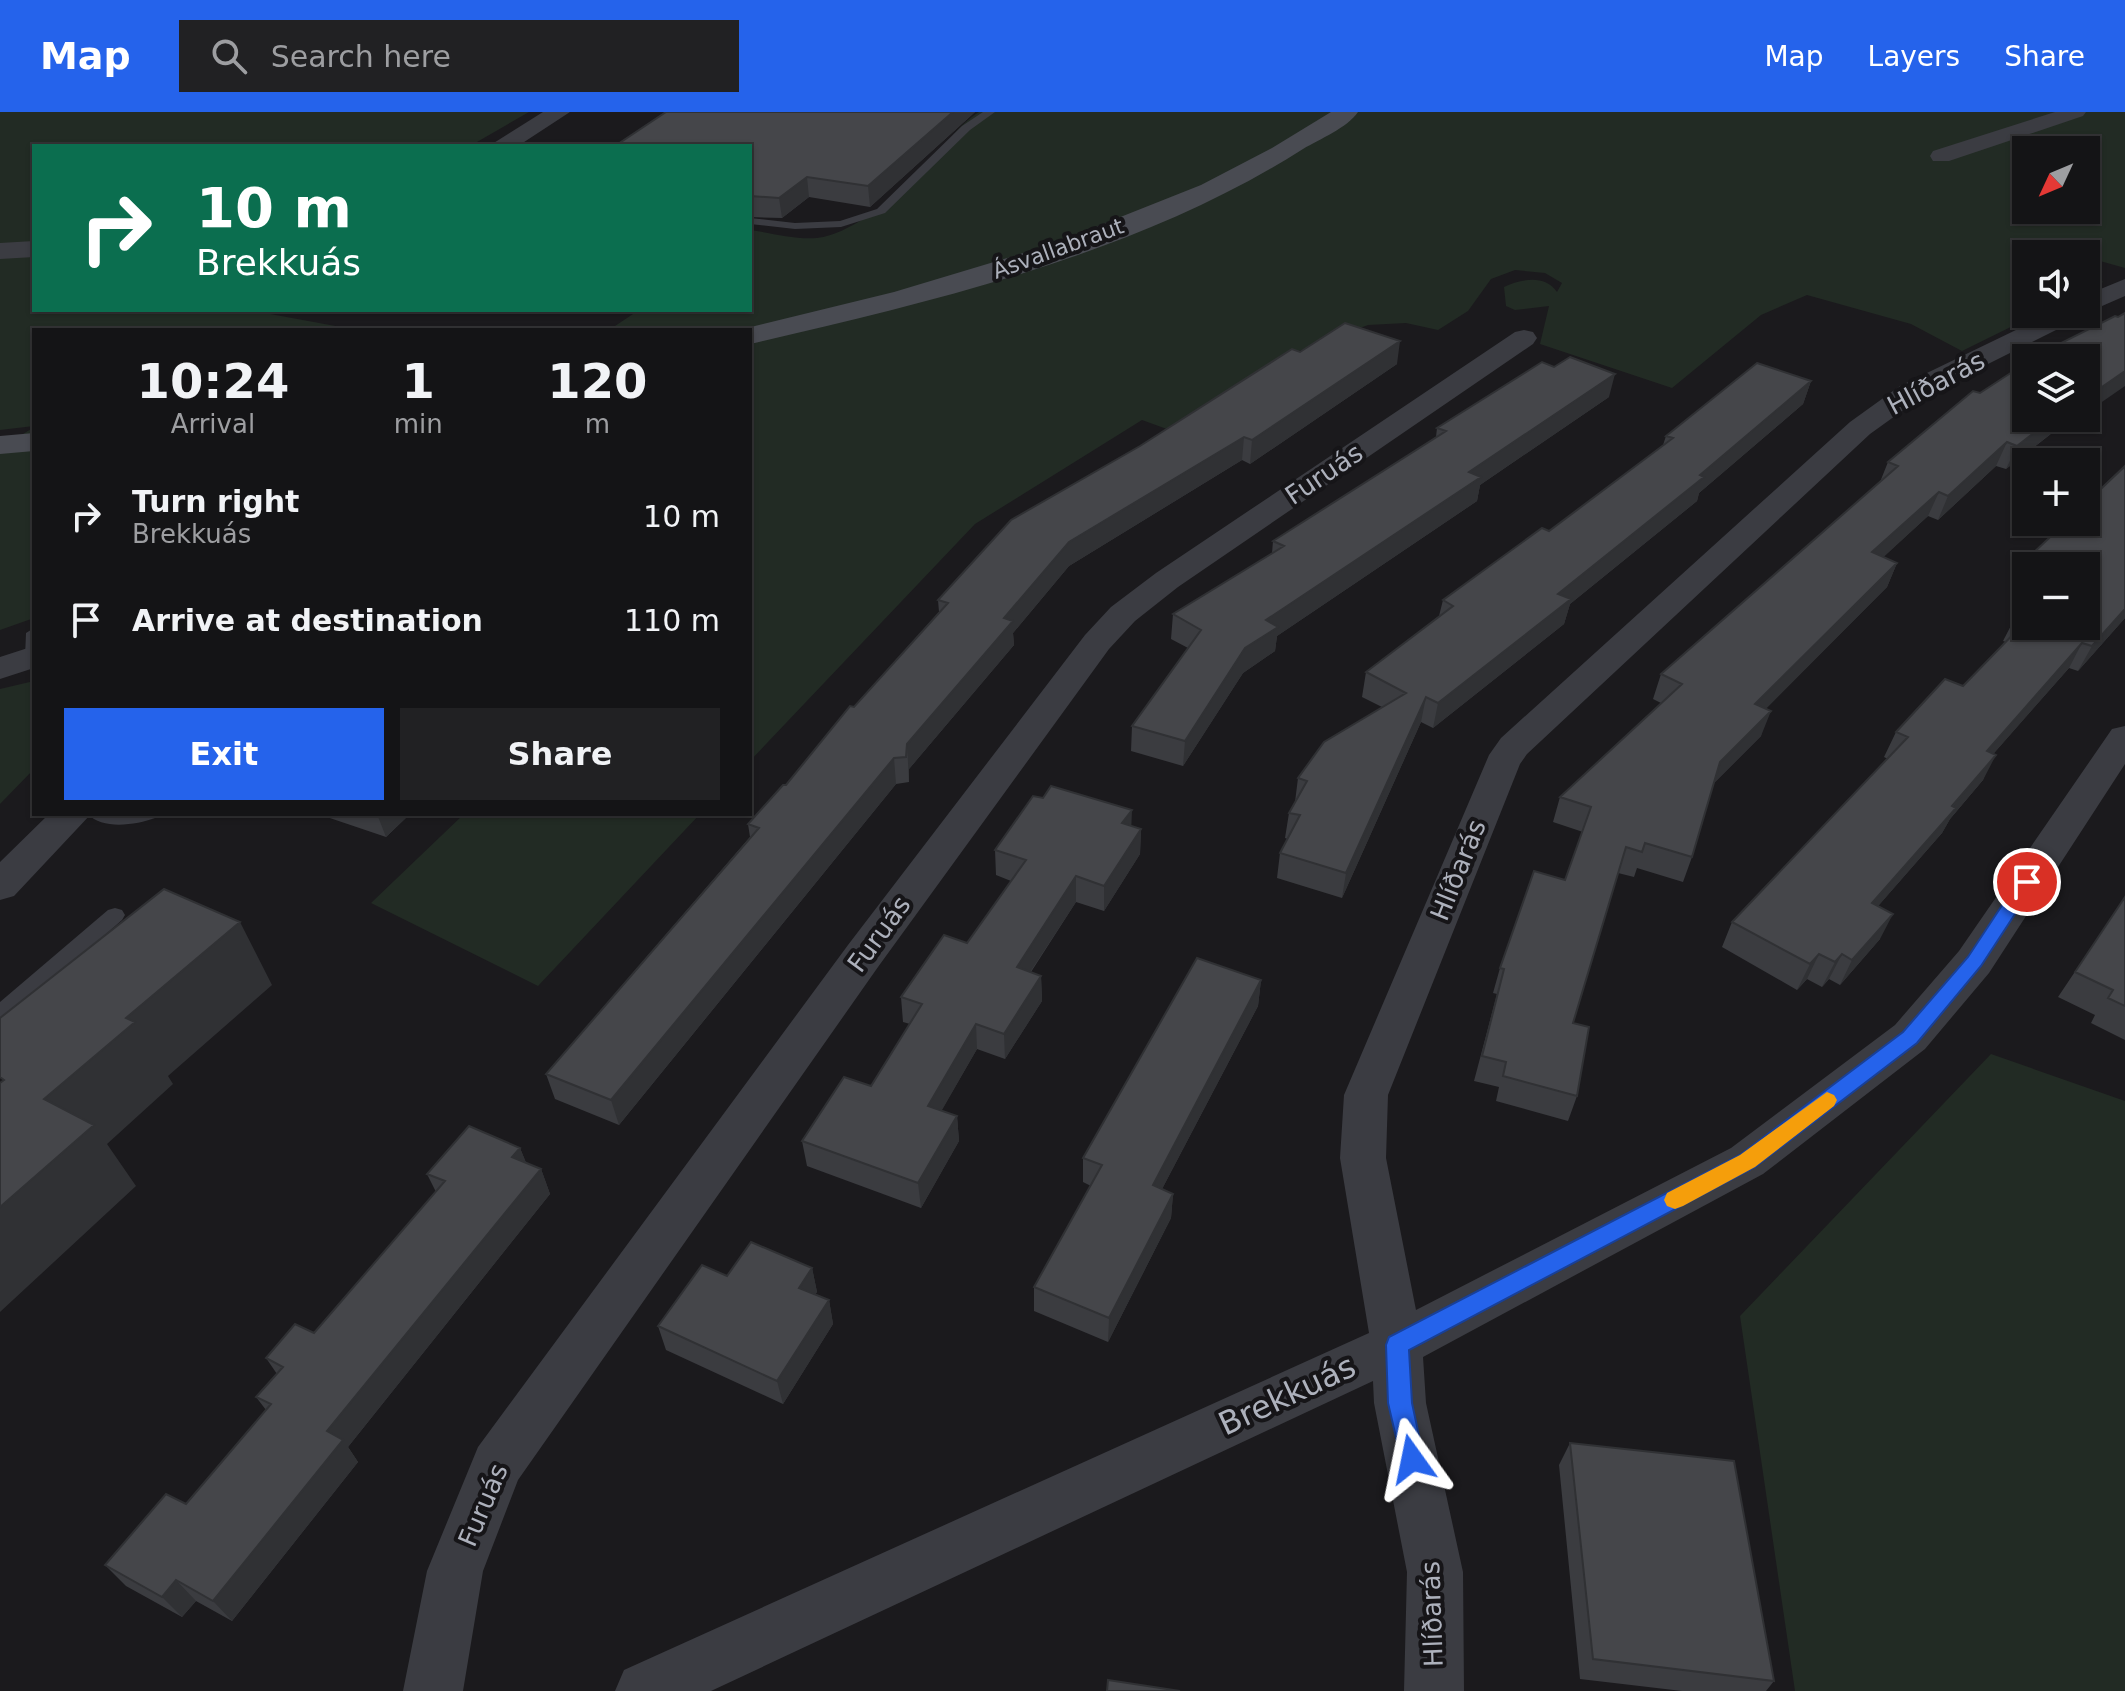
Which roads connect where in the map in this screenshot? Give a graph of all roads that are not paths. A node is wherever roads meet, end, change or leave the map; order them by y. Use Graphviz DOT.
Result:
graph roads {
  1 [pos="559,112"];
  2 [pos="990,112"];
  3 [pos="1347,112"];
  4 [pos="2076,112"];
  5 [pos="504,144"];
  6 [pos="1941,156"];
  7 [pos="752,221"];
  8 [pos="32,249"];
  9 [pos="0,251"];
  10 [pos="2125,286"];
  11 [pos="2100,298"];
  12 [pos="2040,328"];
  13 [pos="752,335"];
  14 [pos="1524,338"];
  15 [pos="32,442"];
  16 [pos="0,445"];
  17 [pos="32,650"];
  18 [pos="0,669"];
  19 [pos="2125,737"];
  20 [pos="70,816"];
  21 [pos="111,816"];
  22 [pos="142,816"];
  23 [pos="0,886"];
  24 [pos="115,915"];
  25 [pos="0,1014"];
  26 [pos="1397,1345"];
  27 [pos="433,1691"];
  28 [pos="645,1691"];
  29 [pos="1434,1691"];
  1 -- 5 [label="street"];
  2 -- 7 [label="lane"];
  3 -- 13 [label="main road, Ásvallabraut"];
  4 -- 6 [label="street"];
  8 -- 9 [label="street"];
  10 -- 11 [label="street"];
  12 -- 26 [label="street, Hlíðarás"];
  14 -- 27 [label="street, Furuás"];
  15 -- 16 [label="main road"];
  17 -- 18 [label="street"];
  19 -- 26 [label="street, Brekkuás"];
  20 -- 23 [label="street"];
  21 -- 22 [label="lane"];
  24 -- 25 [label="lane"];
  26 -- 28 [label="street, Brekkuás"];
  26 -- 29 [label="street, Hlíðarás"];
}
